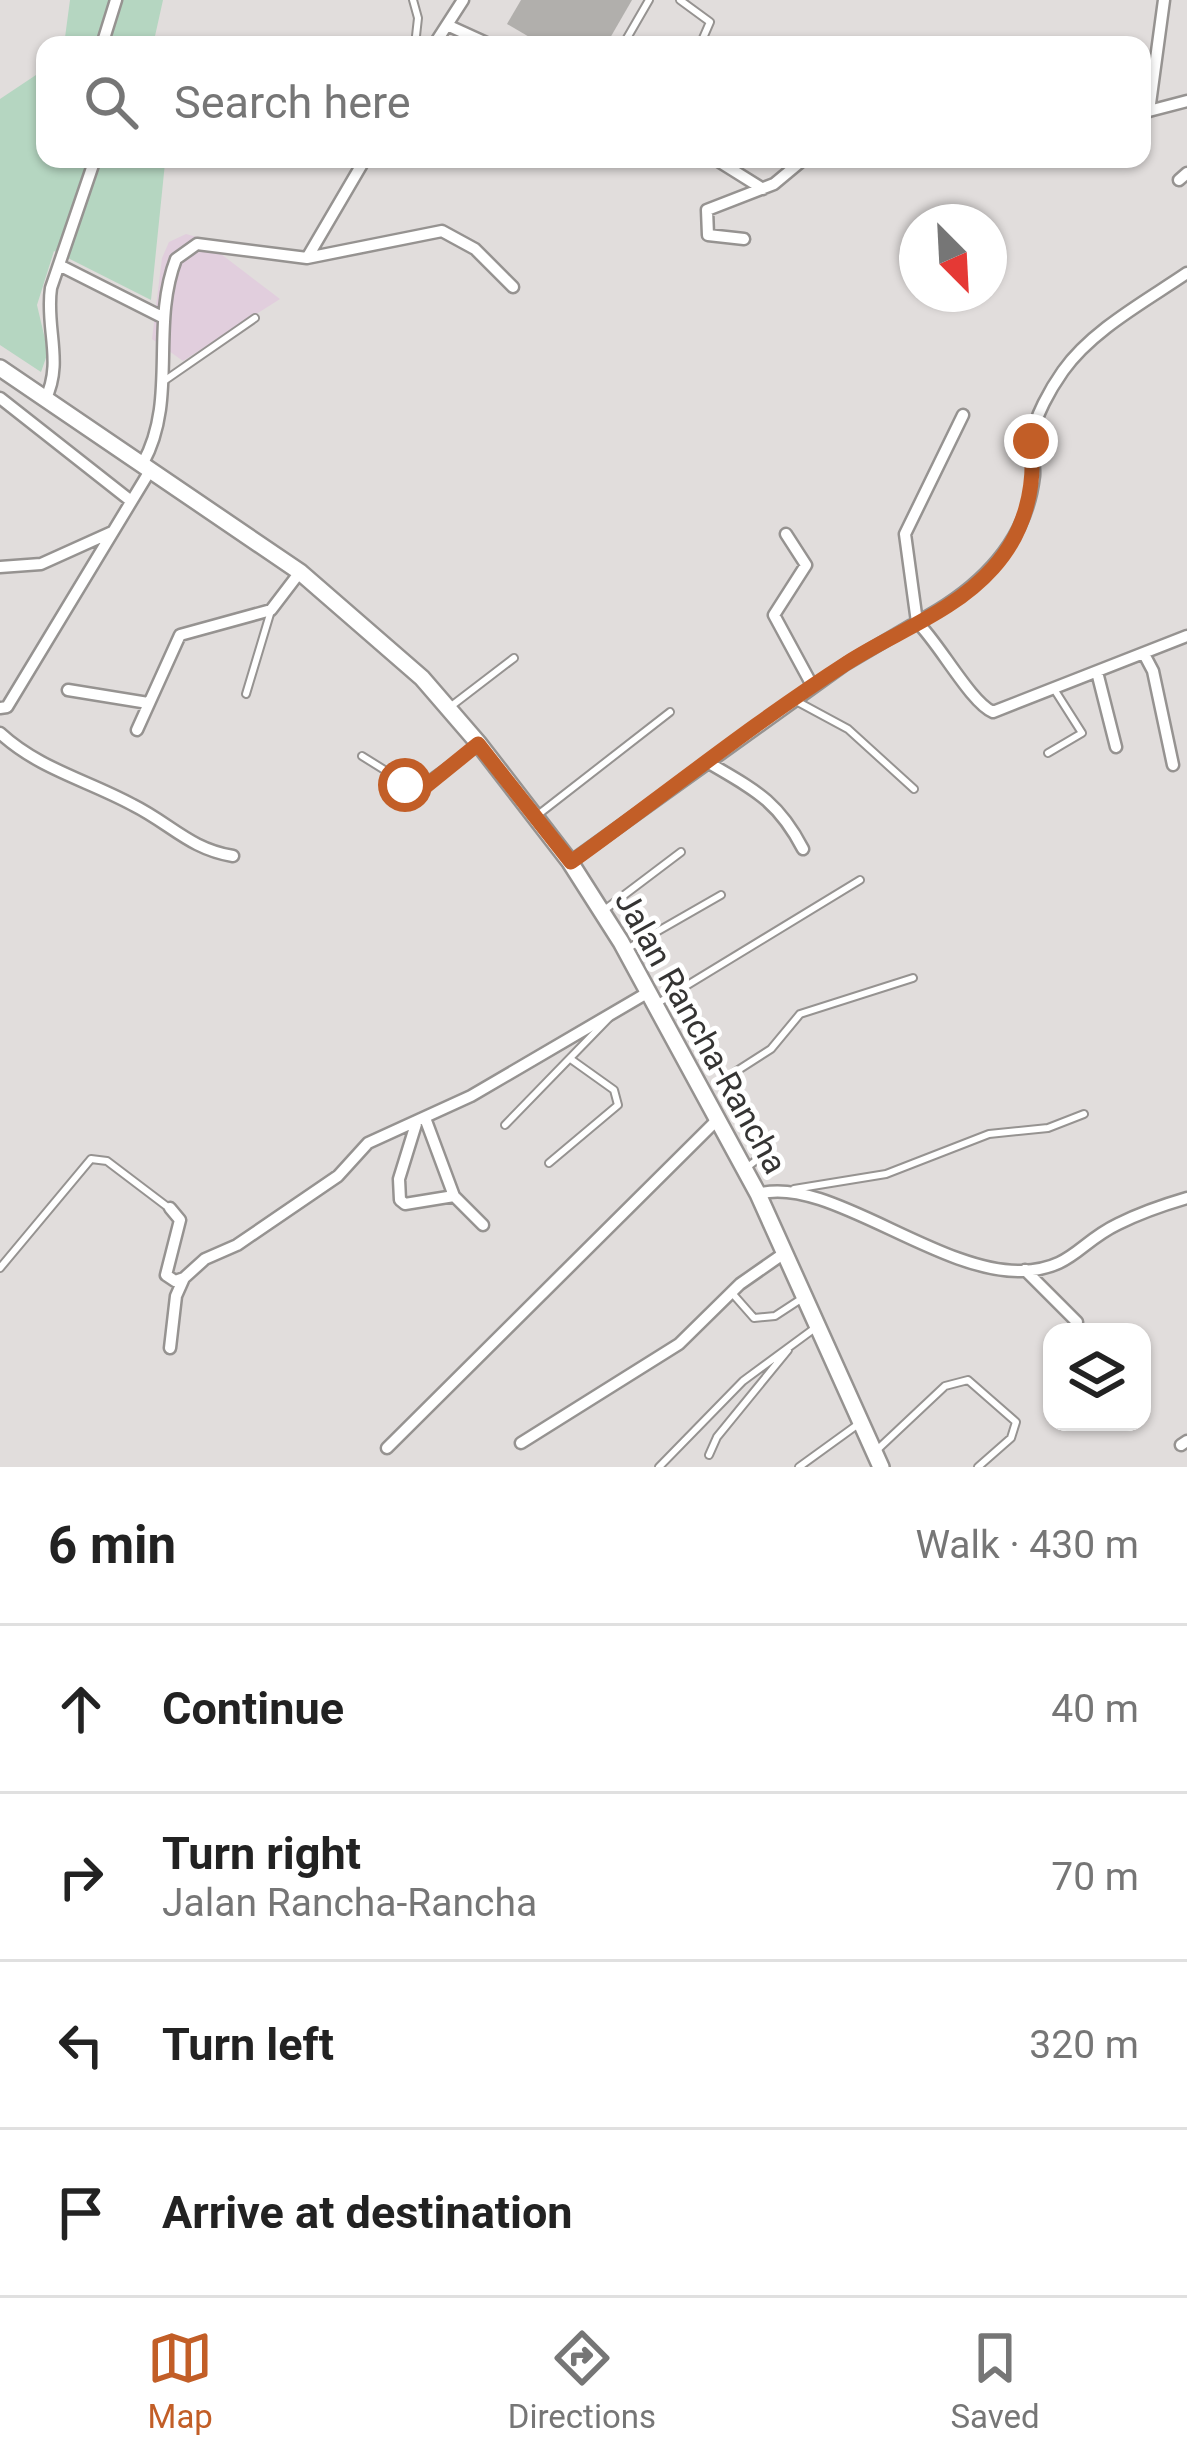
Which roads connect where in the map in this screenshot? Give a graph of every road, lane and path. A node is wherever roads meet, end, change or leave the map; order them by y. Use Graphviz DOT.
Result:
graph roads {
  1 [pos="116,0"];
  2 [pos="413,0"];
  3 [pos="463,0"];
  4 [pos="649,0"];
  5 [pos="680,0"];
  6 [pos="1164,0"];
  7 [pos="447,26"];
  8 [pos="105,36"];
  9 [pos="416,36"];
  10 [pos="440,36"];
  11 [pos="470,36"];
  12 [pos="627,36"];
  13 [pos="704,36"];
  14 [pos="1151,81"];
  15 [pos="1187,101"];
  16 [pos="1151,111"];
  17 [pos="91,168"];
  18 [pos="360,168"];
  19 [pos="729,168"];
  20 [pos="792,168"];
  21 [pos="763,189"];
  22 [pos="744,239"];
  23 [pos="307,258"];
  24 [pos="59,265"];
  25 [pos="1187,273"];
  26 [pos="513,287"];
  27 [pos="164,317"];
  28 [pos="255,318"];
  29 [pos="0,368"];
  30 [pos="18,381"];
  31 [pos="162,383"];
  32 [pos="0,395"];
  33 [pos="45,400"];
  34 [pos="963,415"];
  35 [pos="147,466"];
  36 [pos="131,501"];
  37 [pos="112,532"];
  38 [pos="786,534"];
  39 [pos="0,567"];
  40 [pos="300,572"];
  41 [pos="271,610"];
  42 [pos="917,622"];
  43 [pos="1187,636"];
  44 [pos="1144,654"];
  45 [pos="514,658"];
  46 [pos="1096,672"];
  47 [pos="813,687"];
  48 [pos="1054,688"];
  49 [pos="68,690"];
  50 [pos="246,694"];
  51 [pos="795,700"];
  52 [pos="148,703"];
  53 [pos="3,707"];
  54 [pos="449,708"];
  55 [pos="670,712"];
  56 [pos="0,722"];
  57 [pos="137,730"];
  58 [pos="0,733"];
  59 [pos="478,744"];
  60 [pos="1116,747"];
  61 [pos="1048,753"];
  62 [pos="362,756"];
  63 [pos="709,763"];
  64 [pos="1173,765"];
  65 [pos="914,789"];
  66 [pos="536,817"];
  67 [pos="803,849"];
  68 [pos="681,852"];
  69 [pos="233,856"];
  70 [pos="571,862"];
  71 [pos="860,880"];
  72 [pos="721,895"];
  73 [pos="602,912"];
  74 [pos="625,950"];
  75 [pos="913,978"];
  76 [pos="650,999"];
  77 [pos="611,1016"];
  78 [pos="572,1060"];
  79 [pos="1084,1114"];
  80 [pos="421,1121"];
  81 [pos="716,1122"];
  82 [pos="505,1125"];
  83 [pos="549,1163"];
  84 [pos="743,1171"];
  85 [pos="785,1191"];
  86 [pos="758,1194"];
  87 [pos="454,1196"];
  88 [pos="1187,1198"];
  89 [pos="170,1208"];
  90 [pos="483,1226"];
  91 [pos="783,1254"];
  92 [pos="0,1268"];
  93 [pos="1025,1270"];
  94 [pos="184,1278"];
  95 [pos="731,1292"];
  96 [pos="801,1299"];
  97 [pos="1077,1322"];
  98 [pos="815,1328"];
  99 [pos="794,1343"];
  100 [pos="170,1348"];
  101 [pos="860,1424"];
  102 [pos="521,1443"];
  103 [pos="387,1448"];
  104 [pos="709,1455"];
  105 [pos="877,1460"];
  106 [pos="659,1467"];
  107 [pos="799,1467"];
  108 [pos="978,1467"];
  1 -- 8 [label="street"];
  2 -- 9 [label="lane"];
  3 -- 7 [label="street"];
  4 -- 12 [label="lane"];
  5 -- 13 [label="lane"];
  6 -- 14 [label="street"];
  7 -- 10 [label="street"];
  7 -- 11 [label="street"];
  15 -- 16 [label="street"];
  17 -- 24 [label="street"];
  18 -- 23 [label="street"];
  19 -- 21 [label="street"];
  20 -- 21 [label="street"];
  21 -- 22 [label="street"];
  23 -- 26 [label="street"];
  23 -- 27 [label="street"];
  24 -- 27 [label="street"];
  24 -- 33 [label="street"];
  25 -- 42 [label="street"];
  27 -- 31 [label="street"];
  28 -- 31 [label="lane"];
  29 -- 30 [label="main road, Jalan Rancha-Rancha"];
  30 -- 32 [label="street"];
  30 -- 33 [label="main road, Jalan Rancha-Rancha"];
  31 -- 35 [label="street"];
  32 -- 36 [label="street"];
  33 -- 35 [label="main road, Jalan Rancha-Rancha"];
  34 -- 42 [label="street"];
  35 -- 36 [label="street"];
  35 -- 40 [label="main road, Jalan Rancha-Rancha"];
  36 -- 37 [label="street"];
  37 -- 39 [label="street"];
  37 -- 53 [label="street"];
  38 -- 47 [label="street"];
  40 -- 41 [label="street"];
  40 -- 54 [label="main road, Jalan Rancha-Rancha"];
  41 -- 50 [label="lane"];
  41 -- 52 [label="street"];
  42 -- 47 [label="street"];
  42 -- 48 [label="street"];
  43 -- 44 [label="street"];
  44 -- 46 [label="street"];
  44 -- 64 [label="street"];
  45 -- 54 [label="lane"];
  46 -- 48 [label="street"];
  46 -- 60 [label="street"];
  47 -- 51 [label="street"];
  48 -- 61 [label="lane"];
  49 -- 52 [label="street"];
  51 -- 63 [label="street"];
  51 -- 65 [label="lane"];
  52 -- 57 [label="street"];
  53 -- 56 [label="street"];
  54 -- 59 [label="main road, Jalan Rancha-Rancha"];
  55 -- 66 [label="lane"];
  58 -- 69 [label="street"];
  59 -- 62 [label="lane"];
  59 -- 66 [label="main road, Jalan Rancha-Rancha"];
  63 -- 67 [label="street"];
  63 -- 70 [label="street"];
  66 -- 70 [label="main road, Jalan Rancha-Rancha"];
  68 -- 73 [label="lane"];
  70 -- 73 [label="main road, Jalan Rancha-Rancha"];
  71 -- 76 [label="lane"];
  72 -- 74 [label="lane"];
  73 -- 74 [label="main road, Jalan Rancha-Rancha"];
  74 -- 76 [label="main road, Jalan Rancha-Rancha"];
  75 -- 84 [label="lane"];
  76 -- 77 [label="street"];
  76 -- 81 [label="main road, Jalan Rancha-Rancha"];
  77 -- 78 [label="lane"];
  77 -- 80 [label="street"];
  78 -- 82 [label="lane"];
  78 -- 83 [label="lane"];
  79 -- 85 [label="lane"];
  80 -- 87 [label="street"];
  80 -- 87 [label="street"];
  80 -- 94 [label="street"];
  81 -- 84 [label="main road, Jalan Rancha-Rancha"];
  81 -- 103 [label="street"];
  84 -- 86 [label="main road, Jalan Rancha-Rancha"];
  85 -- 86 [label="street"];
  85 -- 93 [label="street"];
  86 -- 91 [label="main road, Jalan Rancha-Rancha"];
  87 -- 90 [label="street"];
  88 -- 93 [label="street"];
  89 -- 92 [label="lane"];
  89 -- 94 [label="street"];
  91 -- 95 [label="street"];
  91 -- 96 [label="main road, Jalan Rancha-Rancha"];
  93 -- 97 [label="street"];
  94 -- 100 [label="street"];
  95 -- 96 [label="lane"];
  95 -- 102 [label="street"];
  96 -- 98 [label="main road, Jalan Rancha-Rancha"];
  98 -- 99 [label="lane"];
  98 -- 101 [label="main road, Jalan Rancha-Rancha"];
  99 -- 104 [label="lane"];
  99 -- 106 [label="lane"];
  101 -- 105 [label="main road, Jalan Rancha-Rancha"];
  101 -- 107 [label="lane"];
  105 -- 108 [label="lane"];
}
